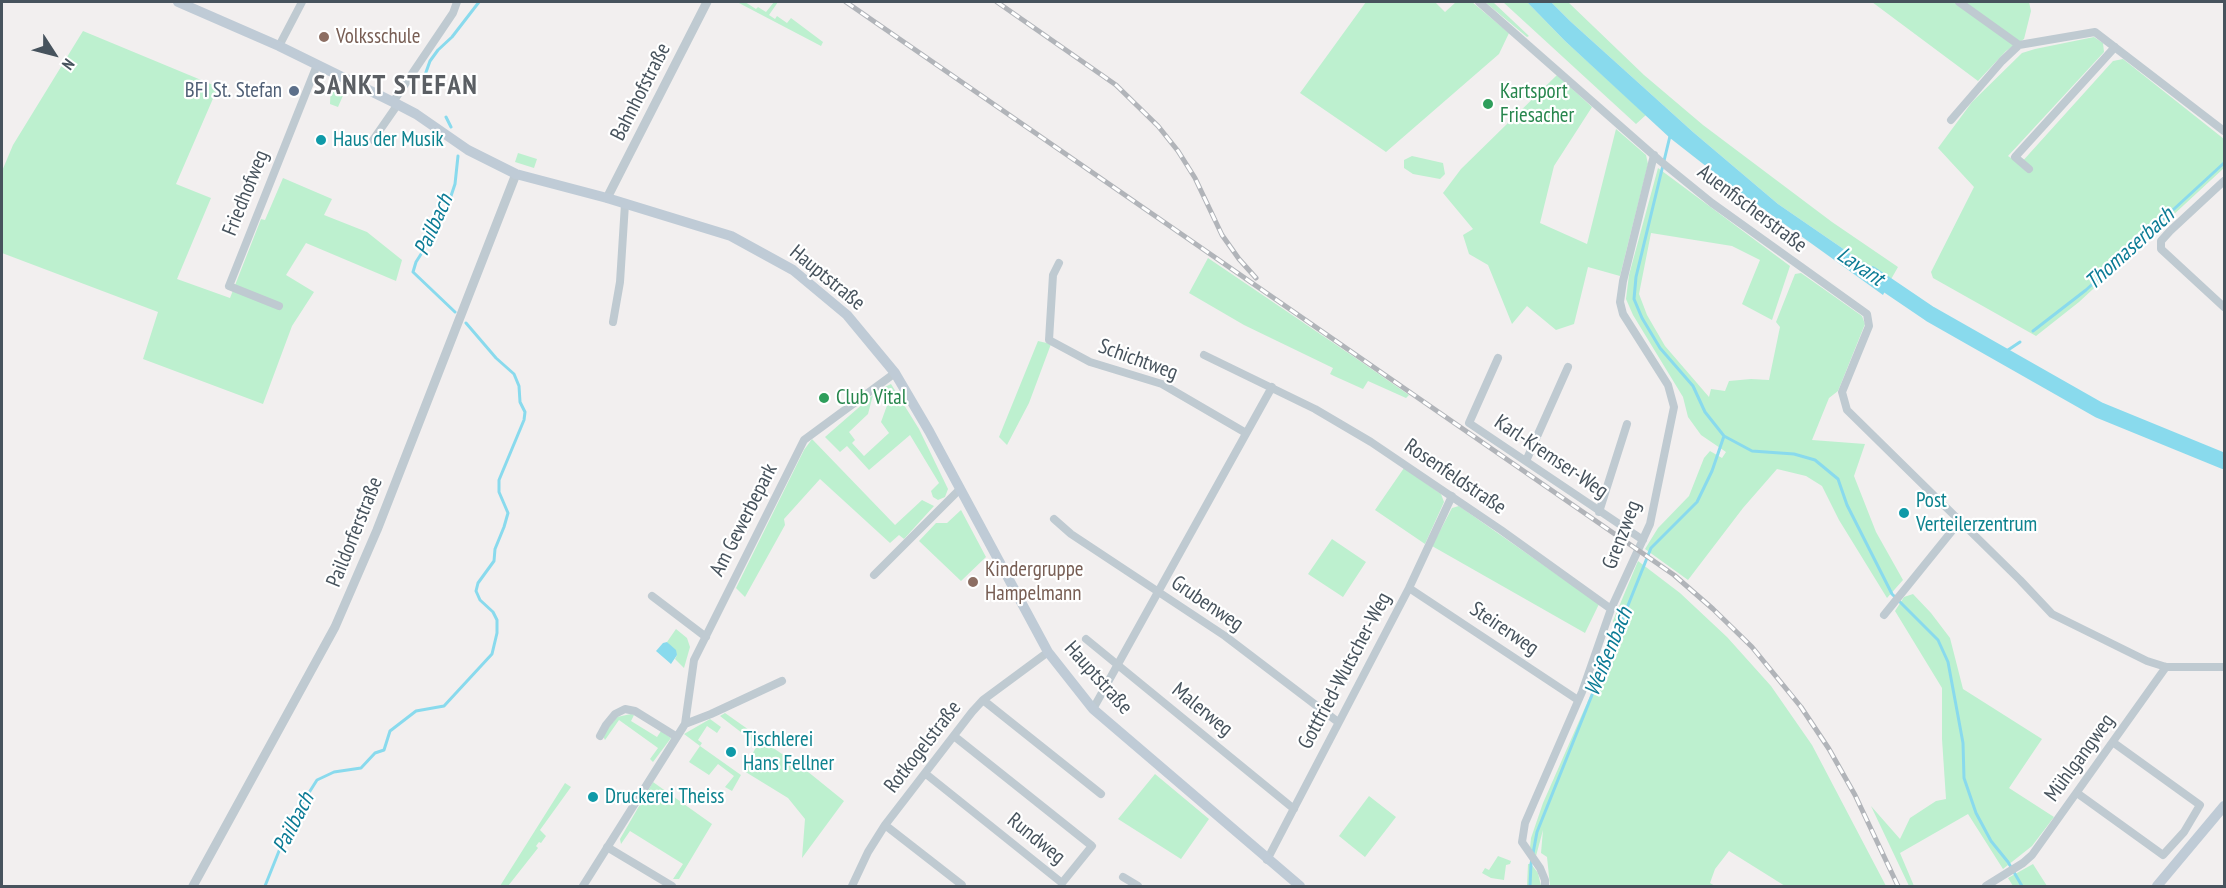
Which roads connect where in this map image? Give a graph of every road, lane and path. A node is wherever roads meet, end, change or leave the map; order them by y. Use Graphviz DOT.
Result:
graph roads {
  1 [pos="178,2"];
  2 [pos="302,2"];
  3 [pos="457,2"];
  4 [pos="707,2"];
  5 [pos="1479,2"];
  6 [pos="1959,2"];
  7 [pos="2019,45"];
  8 [pos="279,46"];
  9 [pos="2115,47"];
  10 [pos="317,64"];
  11 [pos="395,103"];
  12 [pos="1951,120"];
  13 [pos="2224,132"];
  14 [pos="373,140"];
  15 [pos="1656,157"];
  16 [pos="2029,169"];
  17 [pos="516,174"];
  18 [pos="2224,181"];
  19 [pos="607,198"];
  20 [pos="625,204"];
  21 [pos="1059,263"];
  22 [pos="279,306"];
  23 [pos="2224,306"];
  24 [pos="613,322"];
  25 [pos="1204,355"];
  26 [pos="1498,358"];
  27 [pos="1568,367"];
  28 [pos="895,373"];
  29 [pos="1272,387"];
  30 [pos="1627,424"];
  31 [pos="1245,433"];
  32 [pos="1526,461"];
  33 [pos="959,490"];
  34 [pos="1452,496"];
  35 [pos="1599,512"];
  36 [pos="1054,519"];
  37 [pos="1960,521"];
  38 [pos="1643,540"];
  39 [pos="874,575"];
  40 [pos="1409,588"];
  41 [pos="1157,592"];
  42 [pos="652,596"];
  43 [pos="1611,609"];
  44 [pos="1884,615"];
  45 [pos="706,637"];
  46 [pos="1086,639"];
  47 [pos="1048,652"];
  48 [pos="1116,665"];
  49 [pos="2224,666"];
  50 [pos="2166,667"];
  51 [pos="782,681"];
  52 [pos="983,700"];
  53 [pos="1578,700"];
  54 [pos="1093,709"];
  55 [pos="1338,722"];
  56 [pos="685,724"];
  57 [pos="600,736"];
  58 [pos="954,736"];
  59 [pos="677,737"];
  60 [pos="2114,742"];
  61 [pos="926,774"];
  62 [pos="2077,793"];
  63 [pos="1101,794"];
  64 [pos="2224,806"];
  65 [pos="1294,810"];
  66 [pos="885,825"];
  67 [pos="607,847"];
  68 [pos="1267,860"];
  69 [pos="1123,877"];
  70 [pos="193,886"];
  71 [pos="583,886"];
  72 [pos="672,886"];
  73 [pos="854,886"];
  74 [pos="962,886"];
  75 [pos="1138,886"];
  76 [pos="1300,886"];
  77 [pos="1545,886"];
  78 [pos="1986,886"];
  79 [pos="2157,886"];
  1 -- 8 [label="main road, Hauptstraße"];
  2 -- 8 [label="street"];
  3 -- 11 [label="street"];
  4 -- 19 [label="street, Bahnhofstraße"];
  5 -- 15 [label="street, Auenfischerstraße"];
  6 -- 7 [label="street"];
  7 -- 9 [label="street"];
  7 -- 12 [label="street"];
  8 -- 10 [label="main road, Hauptstraße"];
  9 -- 13 [label="street"];
  9 -- 16 [label="street"];
  10 -- 11 [label="main road, Hauptstraße"];
  10 -- 22 [label="street, Friedhofweg"];
  11 -- 14 [label="street"];
  11 -- 17 [label="main road, Hauptstraße"];
  15 -- 37 [label="street, Auenfischerstraße"];
  15 -- 38 [label="street, Grenzweg"];
  17 -- 19 [label="main road, Hauptstraße"];
  17 -- 70 [label="street, Paildorferstraße"];
  18 -- 23 [label="street"];
  19 -- 20 [label="main road, Hauptstraße"];
  20 -- 24 [label="street"];
  20 -- 28 [label="main road, Hauptstraße"];
  21 -- 31 [label="street, Schichtweg"];
  25 -- 29 [label="street, Rosenfeldstraße"];
  26 -- 32 [label="street, Karl-Kremser-Weg"];
  27 -- 32 [label="street"];
  28 -- 33 [label="main road, Hauptstraße"];
  28 -- 45 [label="street, Am Gewerbepark"];
  29 -- 31 [label="street"];
  29 -- 34 [label="street, Rosenfeldstraße"];
  30 -- 35 [label="street"];
  31 -- 41 [label="street"];
  32 -- 35 [label="street, Karl-Kremser-Weg"];
  33 -- 39 [label="street"];
  33 -- 47 [label="main road, Hauptstraße"];
  34 -- 40 [label="street, Gottfried-Wutscher-Weg"];
  34 -- 43 [label="street, Rosenfeldstraße"];
  35 -- 38 [label="street, Karl-Kremser-Weg"];
  36 -- 41 [label="street, Grubenweg"];
  37 -- 44 [label="street"];
  37 -- 50 [label="street, Auenfischerstraße"];
  38 -- 43 [label="street, Grenzweg"];
  40 -- 53 [label="street, Steirerweg"];
  40 -- 55 [label="street, Gottfried-Wutscher-Weg"];
  41 -- 48 [label="street"];
  41 -- 55 [label="street, Grubenweg"];
  42 -- 45 [label="street"];
  43 -- 53 [label="street, Grenzweg"];
  45 -- 56 [label="street, Am Gewerbepark"];
  46 -- 48 [label="street, Malerweg"];
  47 -- 52 [label="street, Rotkogelstraße"];
  47 -- 54 [label="main road, Hauptstraße"];
  48 -- 54 [label="street"];
  48 -- 65 [label="street, Malerweg"];
  49 -- 50 [label="street, Auenfischerstraße"];
  50 -- 60 [label="street, Mühlgangweg"];
  51 -- 56 [label="street"];
  52 -- 58 [label="street, Rotkogelstraße"];
  52 -- 63 [label="street"];
  53 -- 77 [label="street, Grenzweg"];
  54 -- 68 [label="main road, Hauptstraße"];
  55 -- 65 [label="street, Gottfried-Wutscher-Weg"];
  56 -- 59 [label="street, Am Gewerbepark"];
  57 -- 59 [label="street"];
  58 -- 61 [label="street, Rotkogelstraße"];
  58 -- 61 [label="street, Rundweg"];
  59 -- 67 [label="street, Am Gewerbepark"];
  60 -- 62 [label="street, Mühlgangweg"];
  60 -- 62 [label="street"];
  61 -- 66 [label="street, Rotkogelstraße"];
  62 -- 78 [label="street, Mühlgangweg"];
  64 -- 79 [label="main road"];
  65 -- 68 [label="street, Gottfried-Wutscher-Weg"];
  66 -- 73 [label="street, Rotkogelstraße"];
  66 -- 74 [label="street"];
  67 -- 71 [label="street, Am Gewerbepark"];
  67 -- 72 [label="street"];
  68 -- 76 [label="main road, Hauptstraße"];
  69 -- 75 [label="street"];
}
